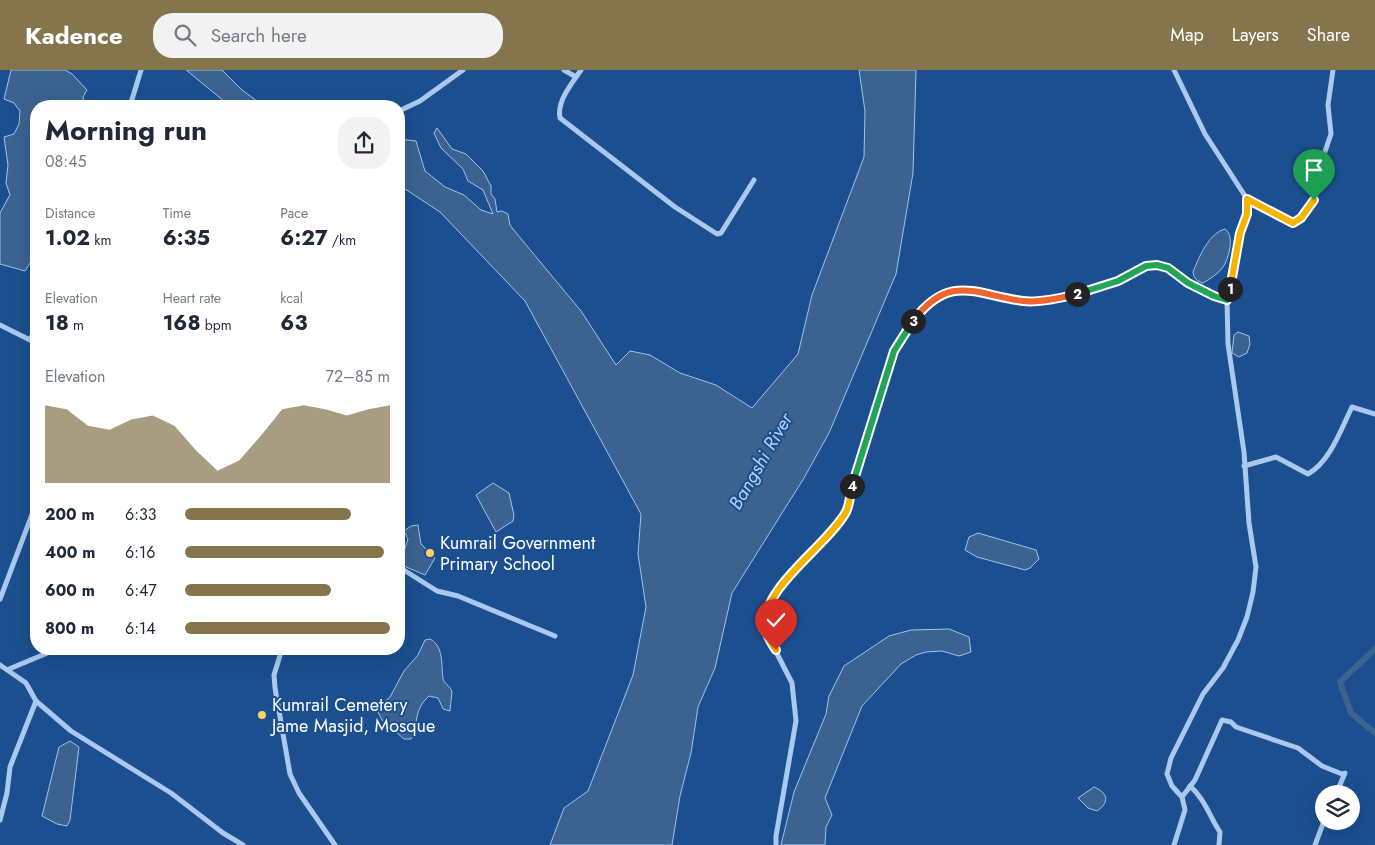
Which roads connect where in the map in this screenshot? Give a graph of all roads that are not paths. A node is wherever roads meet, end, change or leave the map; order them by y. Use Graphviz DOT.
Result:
graph roads {
  1 [pos="141,70"];
  2 [pos="463,70"];
  3 [pos="564,70"];
  4 [pos="581,70"];
  5 [pos="1174,70"];
  6 [pos="1333,70"];
  7 [pos="576,77"];
  8 [pos="132,100"];
  9 [pos="405,107"];
  10 [pos="754,180"];
  11 [pos="1247,199"];
  12 [pos="1227,300"];
  13 [pos="0,325"];
  14 [pos="30,339"];
  15 [pos="1375,414"];
  16 [pos="1244,466"];
  17 [pos="30,518"];
  18 [pos="405,571"];
  19 [pos="3,581"];
  20 [pos="0,599"];
  21 [pos="555,636"];
  22 [pos="42,655"];
  23 [pos="280,655"];
  24 [pos="0,665"];
  25 [pos="9,669"];
  26 [pos="36,701"];
  27 [pos="1340,785"];
  28 [pos="1190,786"];
  29 [pos="1182,797"];
  30 [pos="0,820"];
  31 [pos="1321,830"];
  32 [pos="243,845"];
  33 [pos="336,845"];
  34 [pos="776,845"];
  35 [pos="1174,845"];
  36 [pos="1219,845"];
  37 [pos="1315,845"];
  1 -- 8 [label="street"];
  2 -- 9 [label="street"];
  3 -- 7 [label="street"];
  4 -- 7 [label="street"];
  5 -- 11 [label="street"];
  6 -- 11 [label="street"];
  7 -- 10 [label="street"];
  11 -- 12 [label="street"];
  12 -- 16 [label="street"];
  12 -- 34 [label="street"];
  13 -- 14 [label="street"];
  15 -- 16 [label="street"];
  16 -- 29 [label="street"];
  17 -- 19 [label="street"];
  18 -- 21 [label="street"];
  19 -- 20 [label="street"];
  22 -- 25 [label="street"];
  23 -- 33 [label="street"];
  24 -- 25 [label="street"];
  25 -- 26 [label="street"];
  26 -- 30 [label="street"];
  26 -- 32 [label="street"];
  27 -- 28 [label="street"];
  28 -- 29 [label="street"];
  28 -- 36 [label="street"];
  29 -- 35 [label="street"];
  31 -- 37 [label="street"];
}
